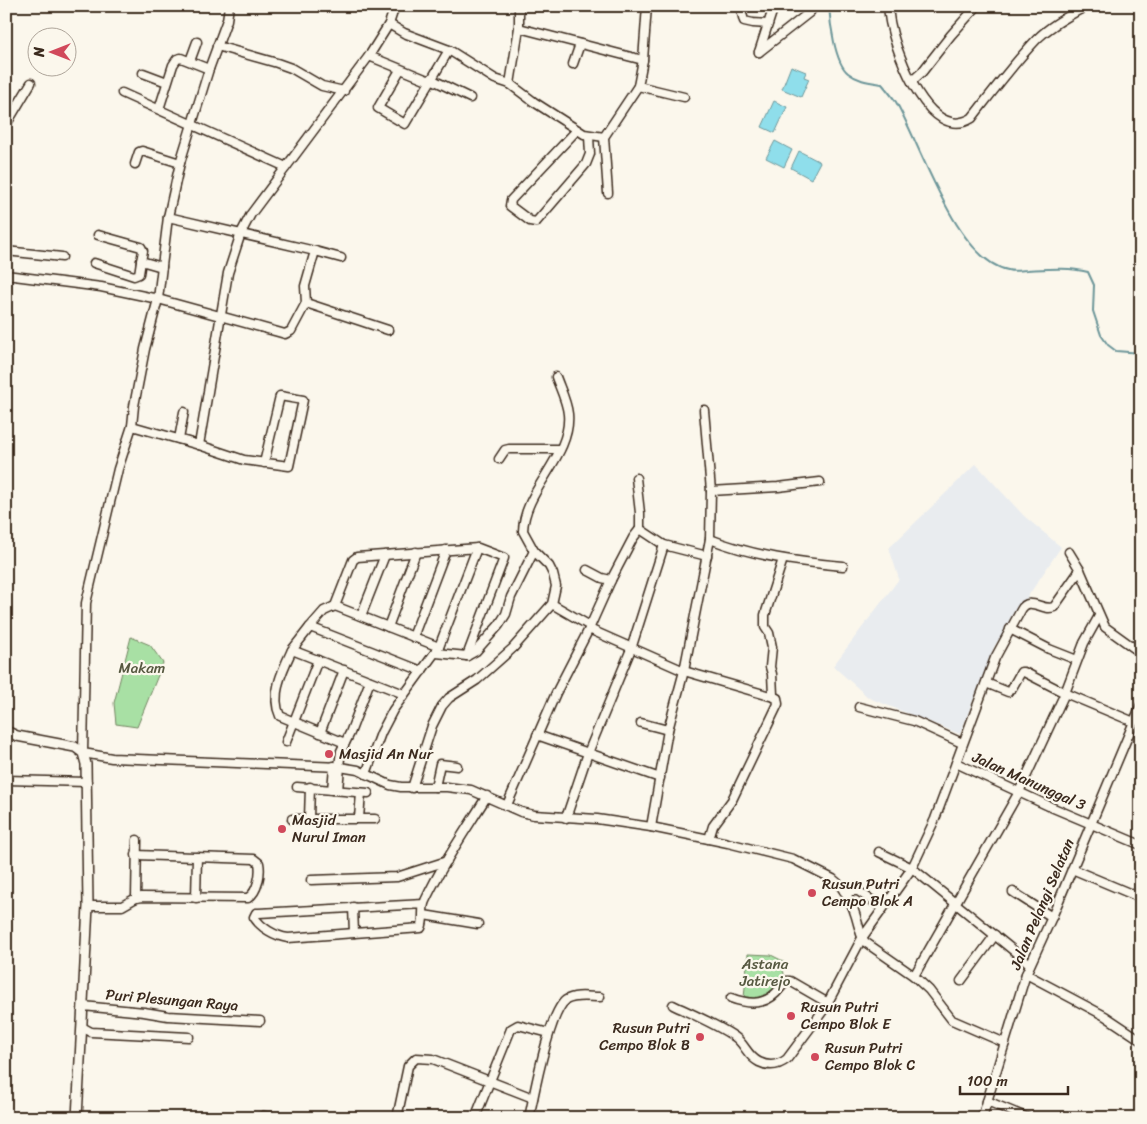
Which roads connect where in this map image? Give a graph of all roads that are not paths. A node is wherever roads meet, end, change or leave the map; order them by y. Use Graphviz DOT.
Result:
graph roads {
  1 [pos="229,6"];
  2 [pos="395,6"];
  3 [pos="519,6"];
  4 [pos="647,6"];
  5 [pos="740,6"];
  6 [pos="774,6"];
  7 [pos="815,6"];
  8 [pos="822,6"];
  9 [pos="888,6"];
  10 [pos="977,6"];
  11 [pos="1086,6"];
  12 [pos="389,24"];
  13 [pos="768,24"];
  14 [pos="519,28"];
  15 [pos="197,42"];
  16 [pos="580,44"];
  17 [pos="217,46"];
  18 [pos="449,50"];
  19 [pos="369,56"];
  20 [pos="643,60"];
  21 [pos="190,61"];
  22 [pos="573,64"];
  23 [pos="209,69"];
  24 [pos="400,70"];
  25 [pos="143,73"];
  26 [pos="431,80"];
  27 [pos="912,81"];
  28 [pos="167,82"];
  29 [pos="30,83"];
  30 [pos="510,84"];
  31 [pos="638,86"];
  32 [pos="344,92"];
  33 [pos="122,93"];
  34 [pos="684,97"];
  35 [pos="470,98"];
  36 [pos="160,106"];
  37 [pos="192,124"];
  38 [pos="6,125"];
  39 [pos="577,130"];
  40 [pos="588,136"];
  41 [pos="604,137"];
  42 [pos="180,163"];
  43 [pos="135,164"];
  44 [pos="286,167"];
  45 [pos="608,193"];
  46 [pos="168,217"];
  47 [pos="241,233"];
  48 [pos="98,235"];
  49 [pos="6,251"];
  50 [pos="315,251"];
  51 [pos="62,257"];
  52 [pos="341,258"];
  53 [pos="141,261"];
  54 [pos="94,263"];
  55 [pos="162,267"];
  56 [pos="6,275"];
  57 [pos="158,299"];
  58 [pos="306,303"];
  59 [pos="221,317"];
  60 [pos="388,330"];
  61 [pos="556,377"];
  62 [pos="704,410"];
  63 [pos="184,412"];
  64 [pos="132,426"];
  65 [pos="179,439"];
  66 [pos="200,445"];
  67 [pos="560,449"];
  68 [pos="499,459"];
  69 [pos="264,463"];
  70 [pos="636,478"];
  71 [pos="820,482"];
  72 [pos="711,491"];
  73 [pos="640,529"];
  74 [pos="710,539"];
  75 [pos="664,544"];
  76 [pos="476,548"];
  77 [pos="446,550"];
  78 [pos="534,551"];
  79 [pos="416,552"];
  80 [pos="1069,552"];
  81 [pos="385,555"];
  82 [pos="707,556"];
  83 [pos="783,559"];
  84 [pos="843,566"];
  85 [pos="588,570"];
  86 [pos="1080,570"];
  87 [pos="611,580"];
  88 [pos="552,604"];
  89 [pos="335,606"];
  90 [pos="361,616"];
  91 [pos="1099,616"];
  92 [pos="310,627"];
  93 [pos="388,627"];
  94 [pos="590,628"];
  95 [pos="1010,629"];
  96 [pos="413,637"];
  97 [pos="631,649"];
  98 [pos="292,650"];
  99 [pos="438,650"];
  100 [pos="1141,652"];
  101 [pos="467,656"];
  102 [pos="318,660"];
  103 [pos="1077,660"];
  104 [pos="344,670"];
  105 [pos="422,671"];
  106 [pos="684,671"];
  107 [pos="370,680"];
  108 [pos="986,683"];
  109 [pos="1065,693"];
  110 [pos="404,694"];
  111 [pos="772,695"];
  112 [pos="1141,705"];
  113 [pos="859,707"];
  114 [pos="1134,722"];
  115 [pos="294,723"];
  116 [pos="641,723"];
  117 [pos="668,730"];
  118 [pos="6,731"];
  119 [pos="320,733"];
  120 [pos="537,735"];
  121 [pos="286,742"];
  122 [pos="345,742"];
  123 [pos="962,743"];
  124 [pos="82,752"];
  125 [pos="588,753"];
  126 [pos="956,763"];
  127 [pos="337,766"];
  128 [pos="457,766"];
  129 [pos="366,774"];
  130 [pos="660,778"];
  131 [pos="6,780"];
  132 [pos="87,782"];
  133 [pos="298,787"];
  134 [pos="310,787"];
  135 [pos="435,787"];
  136 [pos="412,788"];
  137 [pos="335,790"];
  138 [pos="1019,792"];
  139 [pos="487,796"];
  140 [pos="507,805"];
  141 [pos="309,818"];
  142 [pos="359,818"];
  143 [pos="566,818"];
  144 [pos="292,819"];
  145 [pos="375,819"];
  146 [pos="1092,824"];
  147 [pos="651,827"];
  148 [pos="709,839"];
  149 [pos="136,840"];
  150 [pos="1141,844"];
  151 [pos="879,852"];
  152 [pos="136,855"];
  153 [pos="196,856"];
  154 [pos="447,861"];
  155 [pos="912,868"];
  156 [pos="1072,869"];
  157 [pos="311,880"];
  158 [pos="844,890"];
  159 [pos="1013,892"];
  160 [pos="136,898"];
  161 [pos="196,898"];
  162 [pos="1141,898"];
  163 [pos="956,903"];
  164 [pos="424,904"];
  165 [pos="88,906"];
  166 [pos="353,907"];
  167 [pos="883,908"];
  168 [pos="424,915"];
  169 [pos="1052,917"];
  170 [pos="478,924"];
  171 [pos="354,933"];
  172 [pos="995,935"];
  173 [pos="862,938"];
  174 [pos="1030,964"];
  175 [pos="1026,974"];
  176 [pos="914,976"];
  177 [pos="961,981"];
  178 [pos="600,997"];
  179 [pos="731,998"];
  180 [pos="828,1002"];
  181 [pos="673,1005"];
  182 [pos="83,1006"];
  183 [pos="260,1021"];
  184 [pos="82,1027"];
  185 [pos="549,1033"];
  186 [pos="189,1037"];
  187 [pos="1141,1040"];
  188 [pos="1005,1043"];
  189 [pos="490,1083"];
  190 [pos="533,1098"];
  191 [pos="987,1101"];
  192 [pos="77,1118"];
  193 [pos="259,1118"];
  194 [pos="280,1118"];
  195 [pos="397,1118"];
  196 [pos="475,1118"];
  197 [pos="529,1118"];
  198 [pos="982,1118"];
  199 [pos="1028,1118"];
  1 -- 17 [label="street"];
  2 -- 12 [label="street"];
  3 -- 14 [label="street"];
  4 -- 20 [label="street"];
  5 -- 13 [label="street"];
  6 -- 13 [label="street"];
  7 -- 8 [label="street"];
  7 -- 13 [label="street"];
  9 -- 27 [label="street"];
  10 -- 27 [label="street"];
  11 -- 27 [label="street"];
  12 -- 18 [label="street"];
  12 -- 19 [label="street"];
  14 -- 16 [label="street"];
  14 -- 30 [label="street"];
  15 -- 21 [label="street"];
  16 -- 20 [label="street"];
  16 -- 22 [label="street"];
  17 -- 23 [label="street"];
  17 -- 32 [label="street"];
  18 -- 26 [label="street"];
  18 -- 30 [label="street"];
  19 -- 24 [label="street"];
  19 -- 32 [label="street"];
  20 -- 31 [label="street"];
  21 -- 23 [label="street"];
  21 -- 28 [label="street"];
  23 -- 37 [label="street"];
  24 -- 26 [label="street"];
  24 -- 26 [label="street"];
  25 -- 28 [label="street"];
  26 -- 35 [label="street"];
  28 -- 36 [label="street"];
  29 -- 38 [label="street"];
  30 -- 39 [label="street"];
  31 -- 34 [label="street"];
  31 -- 41 [label="street"];
  32 -- 44 [label="street"];
  33 -- 37 [label="street"];
  37 -- 42 [label="street"];
  37 -- 44 [label="street"];
  39 -- 40 [label="street"];
  39 -- 40 [label="street"];
  40 -- 41 [label="street"];
  41 -- 45 [label="street"];
  42 -- 43 [label="street"];
  42 -- 46 [label="street"];
  44 -- 47 [label="street"];
  46 -- 47 [label="street"];
  46 -- 55 [label="street"];
  47 -- 50 [label="street"];
  47 -- 59 [label="street"];
  48 -- 53 [label="street"];
  49 -- 51 [label="street"];
  50 -- 52 [label="street"];
  50 -- 58 [label="street"];
  53 -- 54 [label="street"];
  53 -- 55 [label="street"];
  55 -- 57 [label="street"];
  56 -- 57 [label="street"];
  57 -- 59 [label="street"];
  57 -- 64 [label="street"];
  58 -- 59 [label="street"];
  58 -- 60 [label="street"];
  59 -- 66 [label="street"];
  61 -- 67 [label="street"];
  62 -- 72 [label="street"];
  63 -- 65 [label="street"];
  64 -- 65 [label="street"];
  64 -- 124 [label="street"];
  65 -- 66 [label="street"];
  66 -- 69 [label="street"];
  67 -- 68 [label="street"];
  67 -- 78 [label="street"];
  69 -- 69 [label="street"];
  70 -- 73 [label="street"];
  71 -- 72 [label="street"];
  72 -- 74 [label="street"];
  73 -- 75 [label="street"];
  73 -- 87 [label="street"];
  74 -- 82 [label="street"];
  74 -- 83 [label="street"];
  75 -- 82 [label="street"];
  75 -- 97 [label="street"];
  76 -- 77 [label="street"];
  76 -- 99 [label="street"];
  76 -- 101 [label="street"];
  77 -- 79 [label="street"];
  77 -- 96 [label="street"];
  78 -- 88 [label="street"];
  78 -- 101 [label="street"];
  79 -- 81 [label="street"];
  79 -- 93 [label="street"];
  80 -- 86 [label="street"];
  81 -- 89 [label="street"];
  81 -- 90 [label="street"];
  82 -- 106 [label="street"];
  83 -- 84 [label="street"];
  83 -- 111 [label="street"];
  85 -- 87 [label="street"];
  86 -- 91 [label="street"];
  86 -- 95 [label="street"];
  87 -- 94 [label="street"];
  88 -- 94 [label="street"];
  88 -- 136 [label="street"];
  89 -- 90 [label="street"];
  89 -- 92 [label="street"];
  90 -- 93 [label="street"];
  91 -- 100 [label="street"];
  91 -- 103 [label="street"];
  92 -- 98 [label="street"];
  92 -- 105 [label="street"];
  93 -- 96 [label="street"];
  94 -- 97 [label="street"];
  94 -- 120 [label="street"];
  95 -- 103 [label="street"];
  95 -- 108 [label="street"];
  96 -- 99 [label="street"];
  97 -- 106 [label="street"];
  97 -- 125 [label="street"];
  98 -- 102 [label="street"];
  98 -- 115 [label="street"];
  99 -- 101 [label="street"];
  99 -- 105 [label="street"];
  102 -- 104 [label="street"];
  102 -- 115 [label="street"];
  103 -- 109 [label="street"];
  104 -- 107 [label="street"];
  104 -- 119 [label="street"];
  105 -- 110 [label="street"];
  106 -- 111 [label="street"];
  106 -- 117 [label="street"];
  107 -- 110 [label="street"];
  107 -- 122 [label="street"];
  108 -- 109 [label="street"];
  108 -- 123 [label="street"];
  109 -- 114 [label="street"];
  109 -- 138 [label="street"];
  110 -- 129 [label="street"];
  111 -- 148 [label="street"];
  112 -- 114 [label="street, Jalan Pelangi Selatan"];
  113 -- 123 [label="street"];
  114 -- 146 [label="street, Jalan Pelangi Selatan"];
  115 -- 119 [label="street"];
  115 -- 121 [label="street"];
  116 -- 117 [label="street"];
  117 -- 130 [label="street"];
  118 -- 124 [label="street"];
  119 -- 122 [label="street"];
  120 -- 125 [label="street"];
  120 -- 140 [label="street"];
  122 -- 127 [label="street"];
  123 -- 126 [label="street"];
  124 -- 127 [label="street"];
  124 -- 132 [label="street"];
  125 -- 130 [label="street"];
  125 -- 143 [label="street"];
  126 -- 138 [label="street, Jalan Manunggal 3"];
  126 -- 155 [label="street"];
  127 -- 129 [label="street"];
  127 -- 137 [label="street"];
  128 -- 135 [label="street"];
  129 -- 136 [label="street"];
  130 -- 147 [label="street"];
  131 -- 132 [label="street"];
  132 -- 165 [label="street"];
  133 -- 134 [label="street"];
  134 -- 137 [label="street"];
  134 -- 141 [label="street"];
  135 -- 136 [label="street"];
  135 -- 139 [label="street"];
  137 -- 142 [label="street"];
  138 -- 146 [label="street, Jalan Manunggal 3"];
  138 -- 163 [label="street"];
  139 -- 140 [label="street"];
  139 -- 154 [label="street"];
  140 -- 143 [label="street"];
  141 -- 142 [label="street"];
  141 -- 144 [label="street"];
  142 -- 145 [label="street"];
  143 -- 147 [label="street"];
  146 -- 150 [label="street, Jalan Manunggal 3"];
  146 -- 156 [label="street, Jalan Pelangi Selatan"];
  147 -- 148 [label="street"];
  148 -- 158 [label="street"];
  149 -- 152 [label="street"];
  151 -- 155 [label="street"];
  152 -- 153 [label="street"];
  152 -- 160 [label="street"];
  153 -- 161 [label="street"];
  153 -- 161 [label="street"];
  154 -- 157 [label="street"];
  154 -- 164 [label="street"];
  155 -- 163 [label="street"];
  155 -- 167 [label="street"];
  156 -- 162 [label="street"];
  156 -- 169 [label="street, Jalan Pelangi Selatan"];
  158 -- 167 [label="street"];
  158 -- 173 [label="street"];
  159 -- 169 [label="street"];
  160 -- 161 [label="street"];
  160 -- 165 [label="street"];
  163 -- 172 [label="street"];
  163 -- 176 [label="street"];
  164 -- 166 [label="street"];
  164 -- 168 [label="street"];
  165 -- 182 [label="street"];
  166 -- 171 [label="street"];
  166 -- 171 [label="street"];
  167 -- 173 [label="street"];
  168 -- 170 [label="street"];
  168 -- 171 [label="street"];
  169 -- 174 [label="street, Jalan Pelangi Selatan"];
  172 -- 174 [label="street"];
  172 -- 177 [label="street"];
  173 -- 176 [label="street"];
  173 -- 180 [label="street"];
  174 -- 175 [label="street, Jalan Pelangi Selatan"];
  175 -- 187 [label="street"];
  175 -- 188 [label="street, Jalan Pelangi Selatan"];
  176 -- 188 [label="street"];
  178 -- 185 [label="street"];
  179 -- 180 [label="street"];
  180 -- 181 [label="street"];
  182 -- 183 [label="street, Puri Plesungan Raya"];
  182 -- 184 [label="street"];
  184 -- 186 [label="street"];
  184 -- 192 [label="street"];
  185 -- 189 [label="street"];
  185 -- 190 [label="street"];
  188 -- 191 [label="street, Jalan Pelangi Selatan"];
  189 -- 190 [label="street"];
  189 -- 195 [label="street"];
  189 -- 196 [label="street"];
  190 -- 197 [label="street"];
  191 -- 198 [label="street, Jalan Pelangi Selatan"];
  191 -- 199 [label="street"];
  193 -- 194 [label="street"];
}
